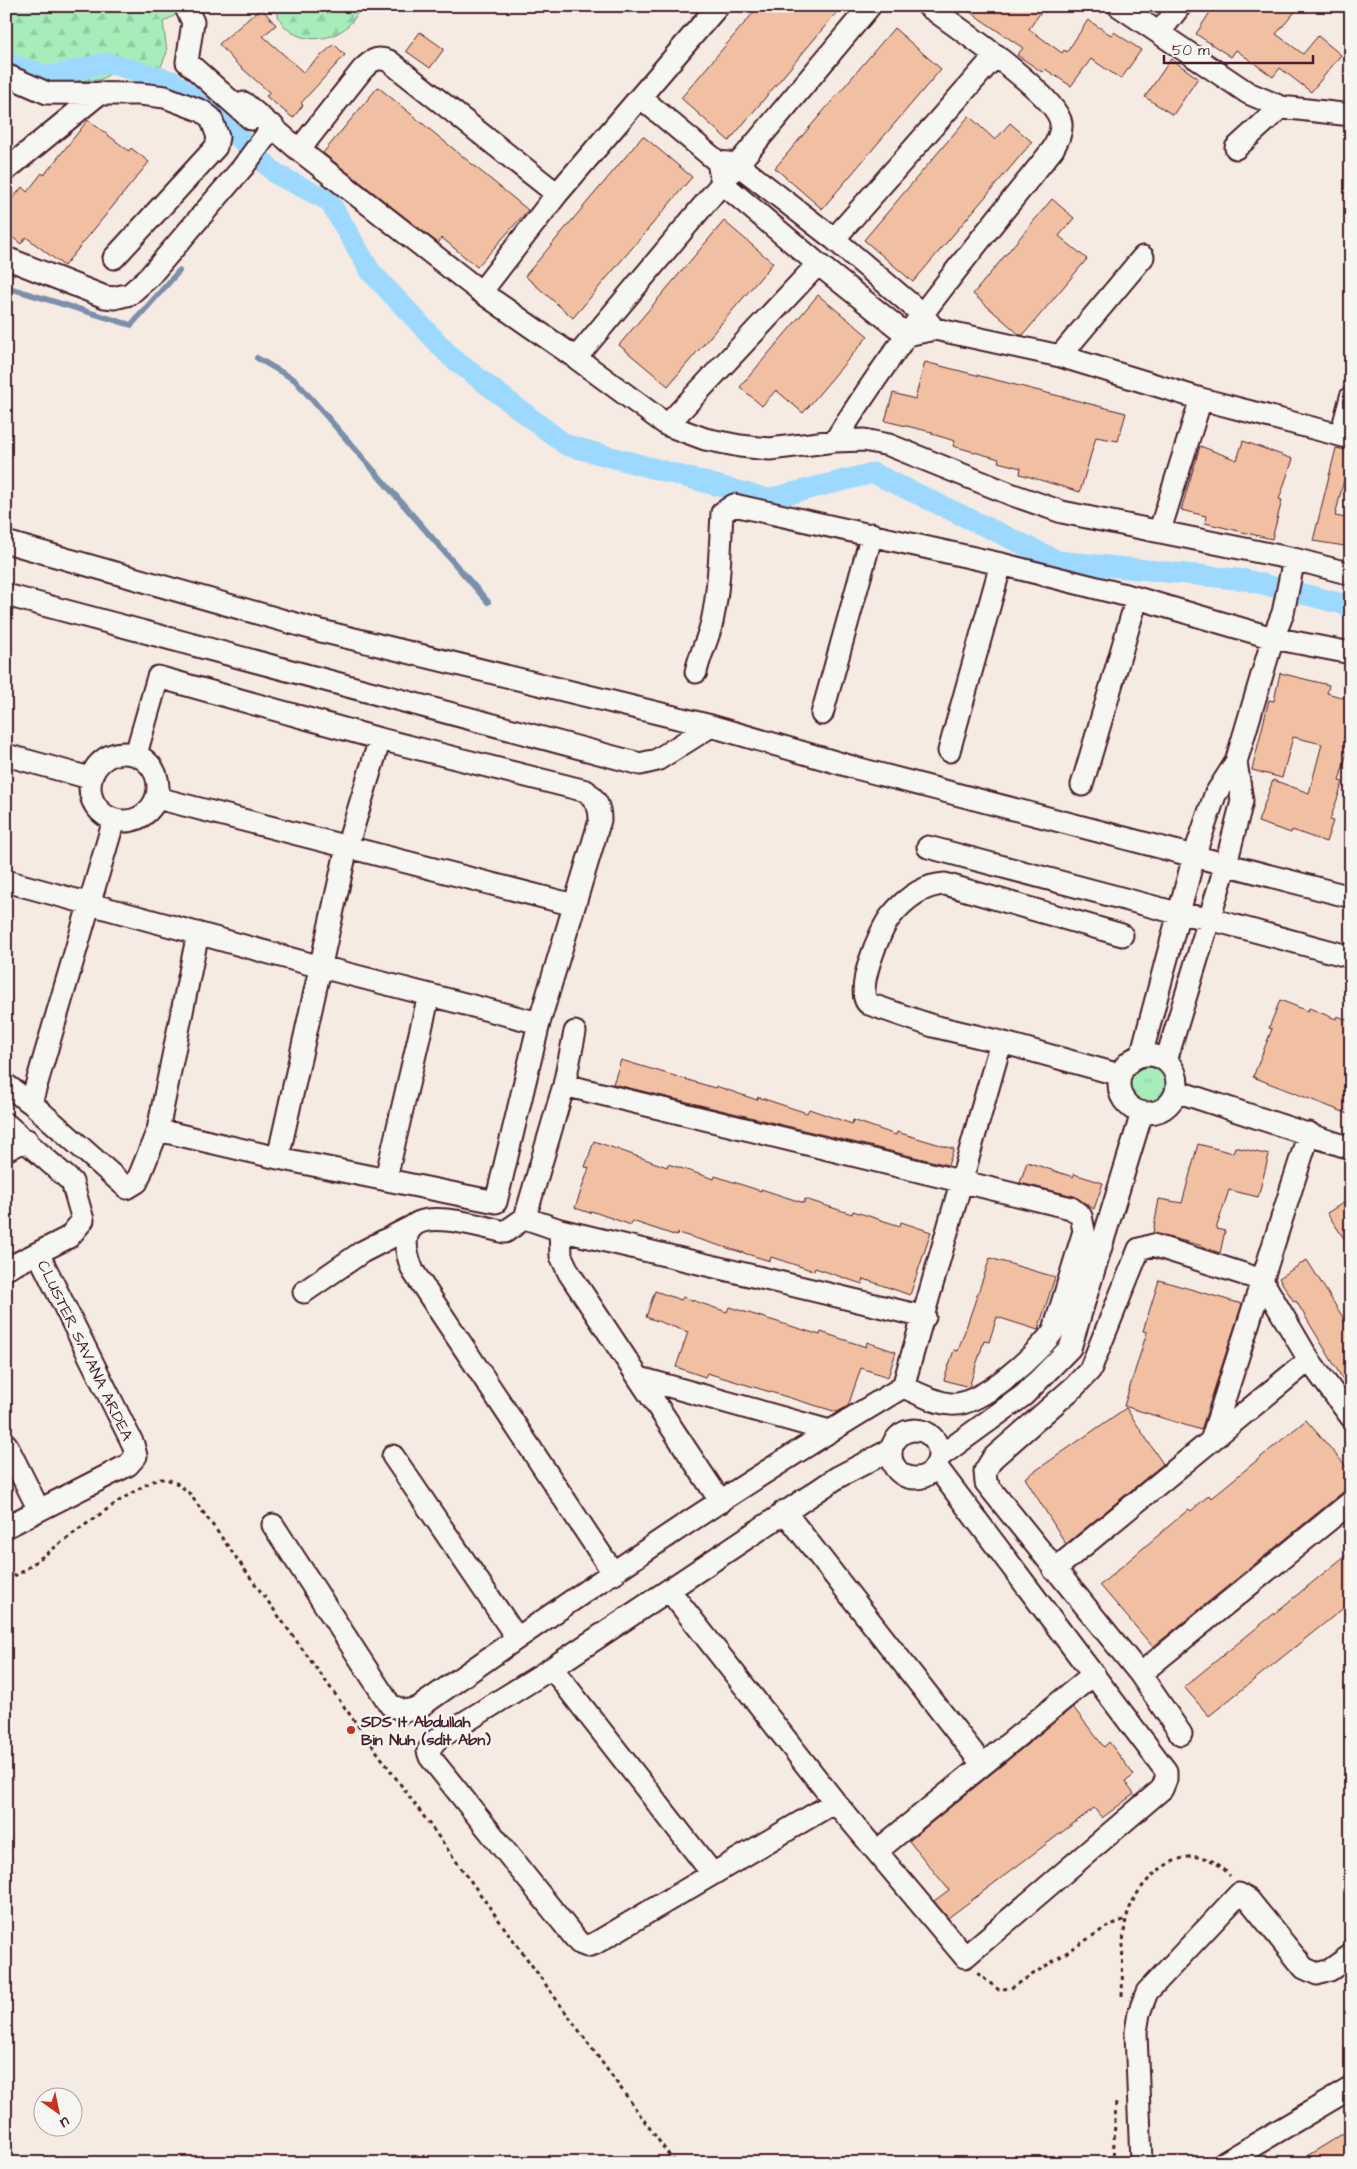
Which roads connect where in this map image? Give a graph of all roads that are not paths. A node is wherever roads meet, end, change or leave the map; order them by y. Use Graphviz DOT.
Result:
graph roads {
  1 [pos="184,6"];
  2 [pos="718,6"];
  3 [pos="870,6"];
  4 [pos="928,6"];
  5 [pos="1119,6"];
  6 [pos="1167,6"];
  7 [pos="1180,6"];
  8 [pos="1154,30"];
  9 [pos="996,55"];
  10 [pos="6,75"];
  11 [pos="100,92"];
  12 [pos="640,97"];
  13 [pos="244,103"];
  14 [pos="1281,107"];
  15 [pos="1351,115"];
  16 [pos="269,132"];
  17 [pos="1236,148"];
  18 [pos="299,150"];
  19 [pos="728,163"];
  20 [pos="6,170"];
  21 [pos="722,182"];
  22 [pos="557,194"];
  23 [pos="834,239"];
  24 [pos="1142,257"];
  25 [pos="6,258"];
  26 [pos="114,258"];
  27 [pos="818,264"];
  28 [pos="481,292"];
  29 [pos="928,322"];
  30 [pos="907,335"];
  31 [pos="1060,356"];
  32 [pos="576,358"];
  33 [pos="1351,397"];
  34 [pos="1200,399"];
  35 [pos="667,426"];
  36 [pos="1346,437"];
  37 [pos="835,441"];
  38 [pos="1160,530"];
  39 [pos="872,534"];
  40 [pos="6,542"];
  41 [pos="1001,564"];
  42 [pos="1293,566"];
  43 [pos="1351,574"];
  44 [pos="6,595"];
  45 [pos="1137,598"];
  46 [pos="1273,638"];
  47 [pos="1351,653"];
  48 [pos="696,672"];
  49 [pos="822,714"];
  50 [pos="711,726"];
  51 [pos="380,739"];
  52 [pos="948,752"];
  53 [pos="136,754"];
  54 [pos="6,755"];
  55 [pos="1236,762"];
  56 [pos="90,778"];
  57 [pos="1082,785"];
  58 [pos="157,798"];
  59 [pos="114,820"];
  60 [pos="347,847"];
  61 [pos="928,847"];
  62 [pos="1194,856"];
  63 [pos="1226,864"];
  64 [pos="6,882"];
  65 [pos="1351,897"];
  66 [pos="91,903"];
  67 [pos="574,905"];
  68 [pos="1177,913"];
  69 [pos="1210,918"];
  70 [pos="198,933"];
  71 [pos="1122,936"];
  72 [pos="1351,957"];
  73 [pos="321,967"];
  74 [pos="429,995"];
  75 [pos="539,1023"];
  76 [pos="575,1032"];
  77 [pos="1001,1042"];
  78 [pos="1140,1056"];
  79 [pos="1166,1061"];
  80 [pos="1120,1075"];
  81 [pos="6,1085"];
  82 [pos="564,1085"];
  83 [pos="1176,1091"];
  84 [pos="31,1103"];
  85 [pos="1142,1113"];
  86 [pos="6,1124"];
  87 [pos="158,1130"];
  88 [pos="1309,1133"];
  89 [pos="27,1140"];
  90 [pos="1350,1148"];
  91 [pos="6,1150"];
  92 [pos="278,1158"];
  93 [pos="386,1178"];
  94 [pos="964,1180"];
  95 [pos="525,1218"];
  96 [pos="411,1227"];
  97 [pos="560,1230"];
  98 [pos="38,1253"];
  99 [pos="6,1269"];
  100 [pos="1262,1280"];
  101 [pos="304,1292"];
  102 [pos="925,1317"];
  103 [pos="1310,1360"];
  104 [pos="640,1378"];
  105 [pos="903,1387"];
  106 [pos="1351,1417"];
  107 [pos="830,1431"];
  108 [pos="1210,1441"];
  109 [pos="6,1444"];
  110 [pos="890,1450"];
  111 [pos="393,1456"];
  112 [pos="938,1462"];
  113 [pos="721,1502"];
  114 [pos="1351,1502"];
  115 [pos="39,1510"];
  116 [pos="784,1512"];
  117 [pos="273,1525"];
  118 [pos="6,1527"];
  119 [pos="1054,1570"];
  120 [pos="614,1574"];
  121 [pos="669,1590"];
  122 [pos="517,1638"];
  123 [pos="552,1668"];
  124 [pos="1094,1674"];
  125 [pos="1140,1674"];
  126 [pos="1182,1734"];
  127 [pos="982,1764"];
  128 [pos="835,1802"];
  129 [pos="878,1851"];
  130 [pos="712,1873"];
  131 [pos="1351,1955"];
  132 [pos="1351,2088"];
  133 [pos="1142,2163"];
  134 [pos="1224,2163"];
  1 -- 16 [label="street"];
  2 -- 12 [label="street"];
  3 -- 19 [label="street"];
  4 -- 9 [label="street"];
  5 -- 8 [label="street"];
  6 -- 8 [label="street"];
  7 -- 8 [label="street"];
  8 -- 14 [label="street"];
  9 -- 23 [label="street"];
  9 -- 29 [label="street"];
  10 -- 11 [label="street"];
  11 -- 20 [label="street"];
  11 -- 26 [label="street"];
  12 -- 19 [label="street"];
  12 -- 22 [label="street"];
  13 -- 16 [label="street"];
  14 -- 15 [label="street"];
  14 -- 17 [label="street"];
  16 -- 18 [label="street"];
  16 -- 25 [label="street"];
  18 -- 22 [label="street"];
  18 -- 28 [label="street"];
  19 -- 21 [label="street"];
  19 -- 23 [label="street"];
  21 -- 27 [label="street"];
  21 -- 32 [label="street"];
  22 -- 28 [label="street"];
  23 -- 29 [label="street"];
  24 -- 31 [label="street"];
  27 -- 30 [label="street"];
  27 -- 35 [label="street"];
  28 -- 32 [label="street"];
  29 -- 30 [label="street"];
  29 -- 31 [label="street"];
  30 -- 37 [label="street"];
  31 -- 34 [label="street"];
  32 -- 35 [label="street"];
  33 -- 36 [label="street"];
  34 -- 36 [label="street"];
  34 -- 38 [label="street"];
  35 -- 37 [label="street"];
  37 -- 38 [label="street"];
  38 -- 42 [label="street"];
  39 -- 41 [label="street"];
  39 -- 48 [label="street"];
  39 -- 49 [label="street"];
  40 -- 50 [label="street"];
  41 -- 45 [label="street"];
  41 -- 52 [label="street"];
  42 -- 43 [label="street"];
  42 -- 46 [label="street"];
  44 -- 50 [label="street"];
  45 -- 46 [label="street"];
  45 -- 57 [label="street"];
  46 -- 47 [label="street"];
  46 -- 55 [label="street"];
  50 -- 62 [label="street"];
  51 -- 53 [label="street"];
  51 -- 60 [label="street"];
  51 -- 67 [label="street"];
  53 -- 56 [label="street"];
  53 -- 58 [label="street"];
  54 -- 56 [label="street"];
  55 -- 62 [label="street"];
  55 -- 63 [label="street"];
  56 -- 59 [label="street"];
  58 -- 59 [label="street"];
  58 -- 60 [label="street"];
  59 -- 66 [label="street"];
  60 -- 67 [label="street"];
  60 -- 73 [label="street"];
  61 -- 68 [label="street"];
  62 -- 63 [label="street"];
  62 -- 68 [label="street"];
  63 -- 65 [label="street"];
  63 -- 69 [label="street"];
  64 -- 66 [label="street"];
  66 -- 70 [label="street"];
  66 -- 84 [label="street"];
  67 -- 75 [label="street"];
  68 -- 69 [label="street"];
  68 -- 78 [label="street"];
  69 -- 72 [label="street"];
  69 -- 79 [label="street"];
  70 -- 73 [label="street"];
  70 -- 87 [label="street"];
  71 -- 77 [label="street"];
  73 -- 74 [label="street"];
  73 -- 92 [label="street"];
  74 -- 75 [label="street"];
  74 -- 93 [label="street"];
  75 -- 93 [label="street"];
  76 -- 82 [label="street"];
  77 -- 80 [label="street"];
  77 -- 94 [label="street"];
  78 -- 79 [label="street"];
  78 -- 80 [label="street"];
  79 -- 83 [label="street"];
  80 -- 85 [label="street"];
  81 -- 84 [label="street"];
  82 -- 94 [label="street"];
  82 -- 95 [label="street"];
  83 -- 85 [label="street"];
  83 -- 88 [label="street"];
  84 -- 87 [label="street"];
  85 -- 112 [label="street"];
  86 -- 89 [label="street, CLUSTER SAVANA ARDEA"];
  87 -- 92 [label="street"];
  88 -- 90 [label="street"];
  88 -- 100 [label="street"];
  89 -- 91 [label="street"];
  89 -- 98 [label="street, CLUSTER SAVANA ARDEA"];
  92 -- 93 [label="street"];
  94 -- 102 [label="street"];
  94 -- 105 [label="street"];
  95 -- 96 [label="street"];
  95 -- 97 [label="street"];
  96 -- 101 [label="street"];
  96 -- 120 [label="street"];
  97 -- 102 [label="street"];
  97 -- 104 [label="street"];
  98 -- 99 [label="street, CLUSTER SAVANA ARDEA"];
  98 -- 115 [label="street, CLUSTER SAVANA ARDEA"];
  100 -- 103 [label="street"];
  100 -- 108 [label="street"];
  100 -- 119 [label="street"];
  102 -- 105 [label="street"];
  103 -- 106 [label="street"];
  103 -- 108 [label="street"];
  104 -- 107 [label="street"];
  104 -- 113 [label="street"];
  105 -- 107 [label="street"];
  107 -- 113 [label="street"];
  108 -- 119 [label="street"];
  109 -- 115 [label="street"];
  110 -- 112 [label="street"];
  110 -- 112 [label="street"];
  110 -- 116 [label="street"];
  111 -- 122 [label="street"];
  112 -- 124 [label="street"];
  113 -- 120 [label="street"];
  114 -- 125 [label="street"];
  115 -- 118 [label="street, CLUSTER SAVANA ARDEA"];
  116 -- 121 [label="street"];
  116 -- 127 [label="street"];
  117 -- 122 [label="street"];
  119 -- 125 [label="street"];
  120 -- 122 [label="street"];
  121 -- 123 [label="street"];
  121 -- 128 [label="street"];
  123 -- 130 [label="street"];
  123 -- 130 [label="street"];
  124 -- 127 [label="street"];
  124 -- 129 [label="street"];
  125 -- 126 [label="street"];
  127 -- 129 [label="street"];
  128 -- 129 [label="street"];
  128 -- 130 [label="street"];
  131 -- 133 [label="street"];
  132 -- 134 [label="street"];
}
